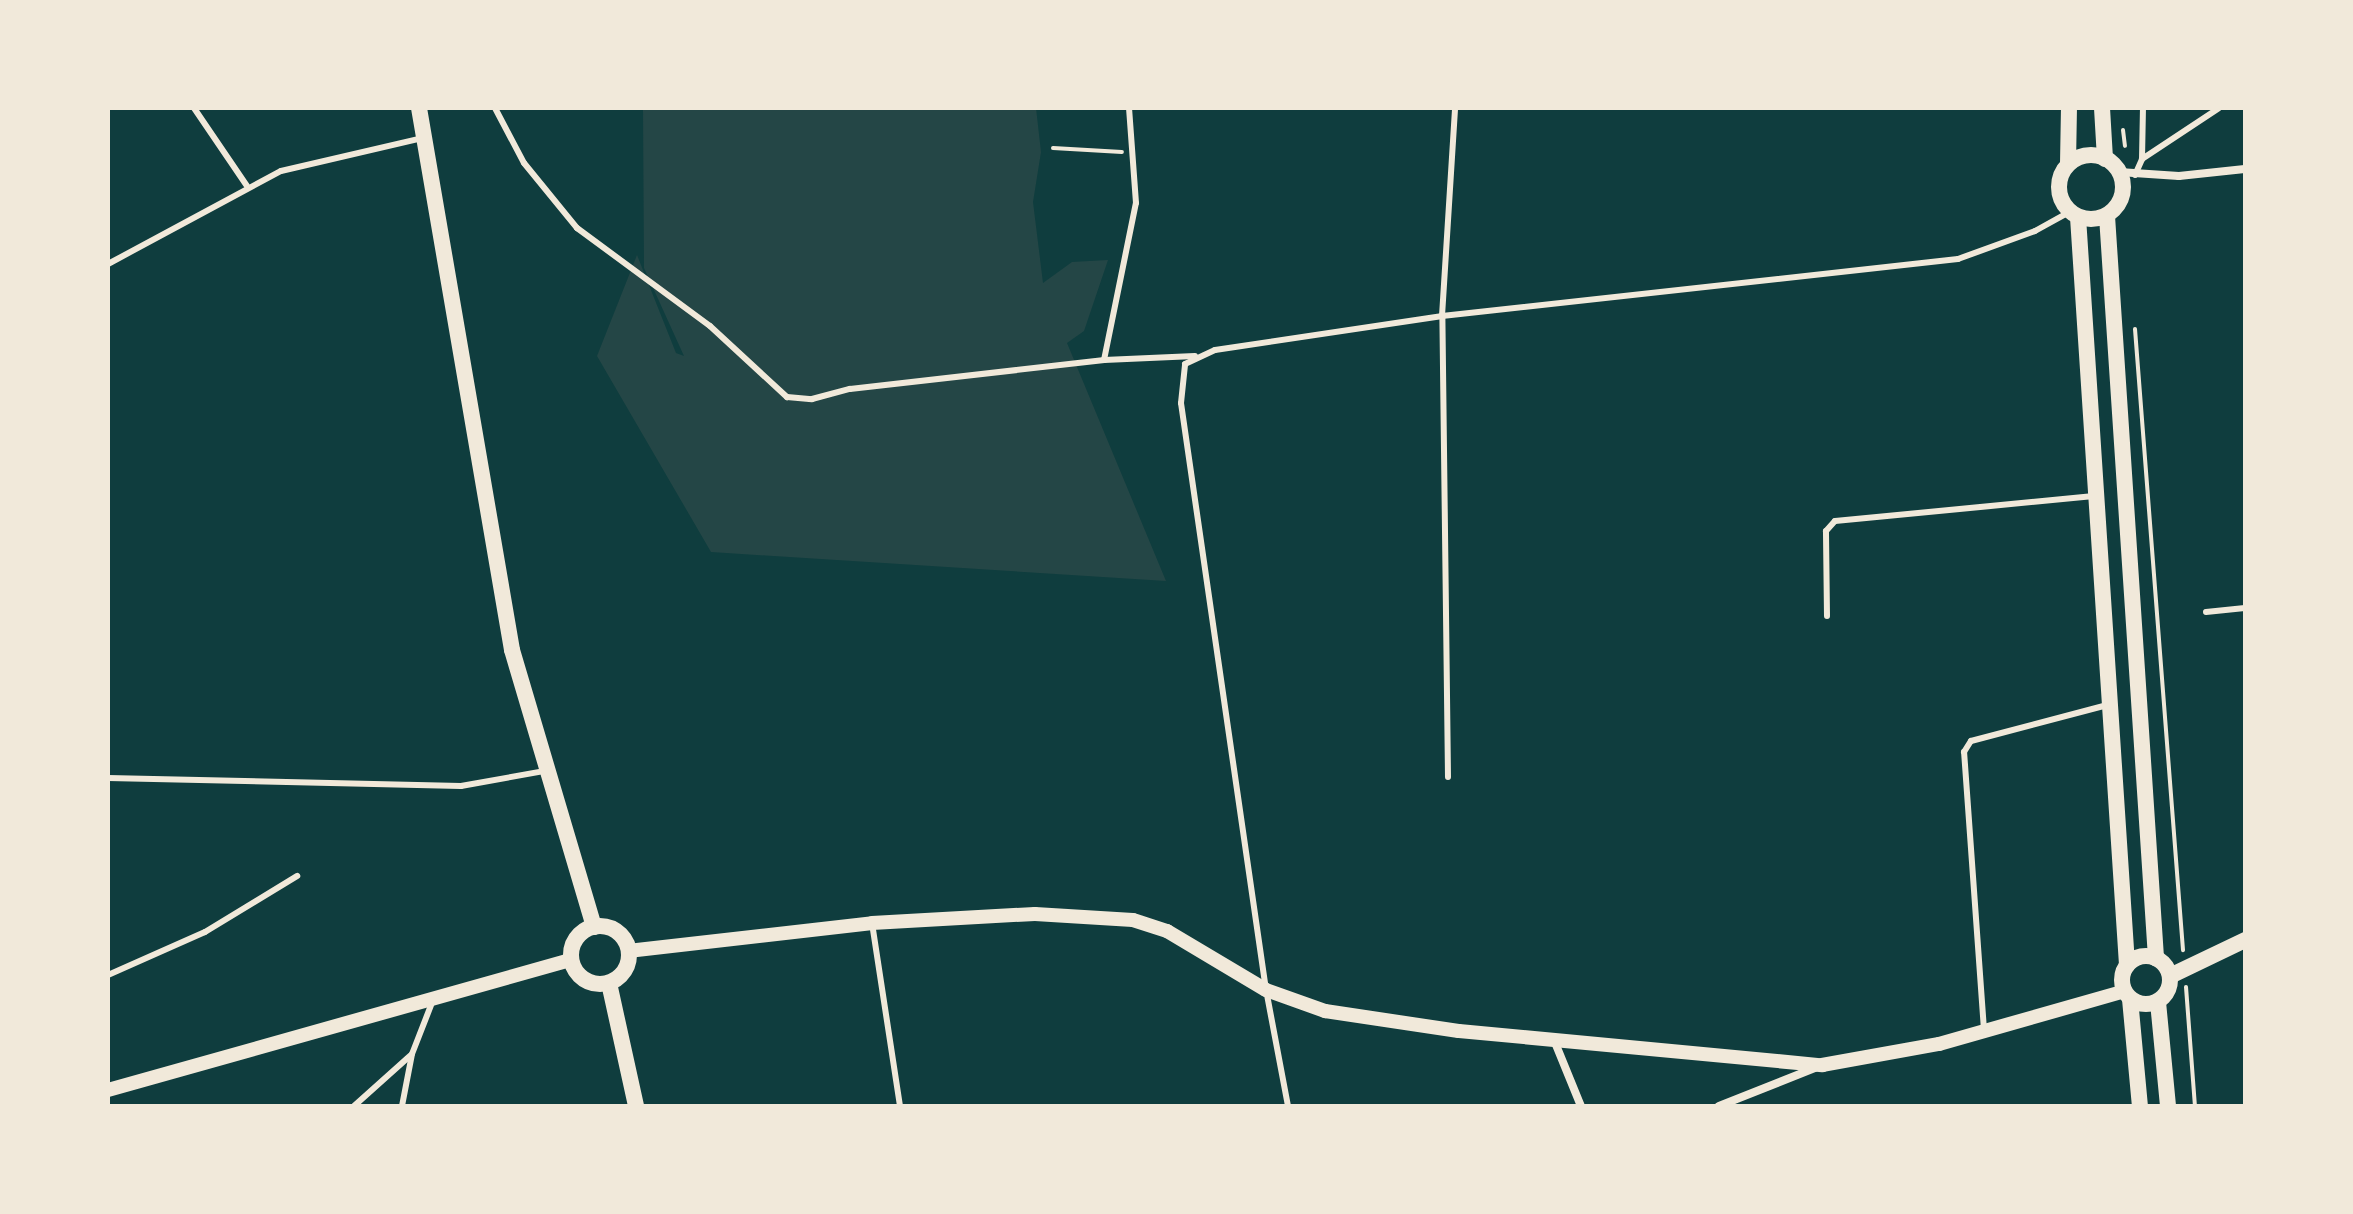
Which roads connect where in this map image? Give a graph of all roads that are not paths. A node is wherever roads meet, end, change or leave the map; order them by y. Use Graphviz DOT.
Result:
graph roads {
  1 [pos="194,108"];
  2 [pos="419,108"];
  3 [pos="495,108"];
  4 [pos="1129,108"];
  5 [pos="1455,108"];
  6 [pos="2069,108"];
  7 [pos="2102,108"];
  8 [pos="2143,108"];
  9 [pos="2219,108"];
  10 [pos="423,138"];
  11 [pos="2105,159"];
  12 [pos="2142,159"];
  13 [pos="2068,164"];
  14 [pos="2245,169"];
  15 [pos="2127,174"];
  16 [pos="247,186"];
  17 [pos="2074,214"];
  18 [pos="2107,216"];
  19 [pos="108,264"];
  20 [pos="1442,316"];
  21 [pos="1195,356"];
  22 [pos="1104,360"];
  23 [pos="2097,496"];
  24 [pos="2245,608"];
  25 [pos="2206,612"];
  26 [pos="1827,616"];
  27 [pos="2110,704"];
  28 [pos="548,770"];
  29 [pos="1448,777"];
  30 [pos="108,778"];
  31 [pos="297,876"];
  32 [pos="872,923"];
  33 [pos="594,927"];
  34 [pos="2245,940"];
  35 [pos="628,951"];
  36 [pos="2156,958"];
  37 [pos="571,960"];
  38 [pos="2127,965"];
  39 [pos="2177,973"];
  40 [pos="108,975"];
  41 [pos="609,983"];
  42 [pos="1266,990"];
  43 [pos="2128,995"];
  44 [pos="433,1000"];
  45 [pos="2158,1002"];
  46 [pos="1984,1032"];
  47 [pos="1554,1039"];
  48 [pos="412,1054"];
  49 [pos="1822,1065"];
  50 [pos="108,1090"];
  51 [pos="1286,1105"];
  52 [pos="354,1106"];
  53 [pos="402,1106"];
  54 [pos="636,1106"];
  55 [pos="900,1106"];
  56 [pos="1581,1106"];
  57 [pos="1719,1106"];
  58 [pos="2140,1106"];
  59 [pos="2168,1106"];
  1 -- 16 [label="lane"];
  2 -- 10 [label="main road"];
  3 -- 22 [label="lane"];
  4 -- 22 [label="lane"];
  5 -- 20 [label="lane"];
  6 -- 13 [label="main road"];
  7 -- 11 [label="main road"];
  8 -- 12 [label="lane"];
  9 -- 12 [label="lane"];
  10 -- 16 [label="lane"];
  10 -- 28 [label="main road"];
  11 -- 13 [label="main road"];
  11 -- 15 [label="main road"];
  12 -- 15 [label="lane"];
  13 -- 17 [label="main road"];
  14 -- 15 [label="street"];
  15 -- 18 [label="main road"];
  16 -- 19 [label="lane"];
  17 -- 18 [label="main road"];
  17 -- 20 [label="lane"];
  17 -- 23 [label="main road"];
  18 -- 36 [label="main road"];
  20 -- 21 [label="lane"];
  20 -- 29 [label="lane"];
  21 -- 22 [label="lane"];
  21 -- 42 [label="lane"];
  23 -- 26 [label="lane"];
  23 -- 27 [label="main road"];
  24 -- 25 [label="lane"];
  27 -- 38 [label="main road"];
  27 -- 46 [label="lane"];
  28 -- 30 [label="lane"];
  28 -- 33 [label="main road"];
  31 -- 40 [label="lane"];
  32 -- 35 [label="street"];
  32 -- 42 [label="street"];
  32 -- 55 [label="lane"];
  33 -- 35 [label="main road"];
  33 -- 37 [label="main road"];
  34 -- 39 [label="main road"];
  35 -- 41 [label="main road"];
  36 -- 38 [label="main road"];
  36 -- 39 [label="main road"];
  37 -- 41 [label="main road"];
  37 -- 44 [label="street"];
  38 -- 43 [label="main road"];
  39 -- 45 [label="main road"];
  41 -- 54 [label="main road"];
  42 -- 47 [label="street"];
  42 -- 51 [label="lane"];
  43 -- 45 [label="main road"];
  43 -- 46 [label="street"];
  43 -- 58 [label="main road"];
  44 -- 48 [label="lane"];
  44 -- 50 [label="street"];
  45 -- 59 [label="main road"];
  46 -- 49 [label="street"];
  47 -- 49 [label="street"];
  47 -- 56 [label="street"];
  48 -- 52 [label="lane"];
  48 -- 53 [label="lane"];
  49 -- 57 [label="street"];
}
